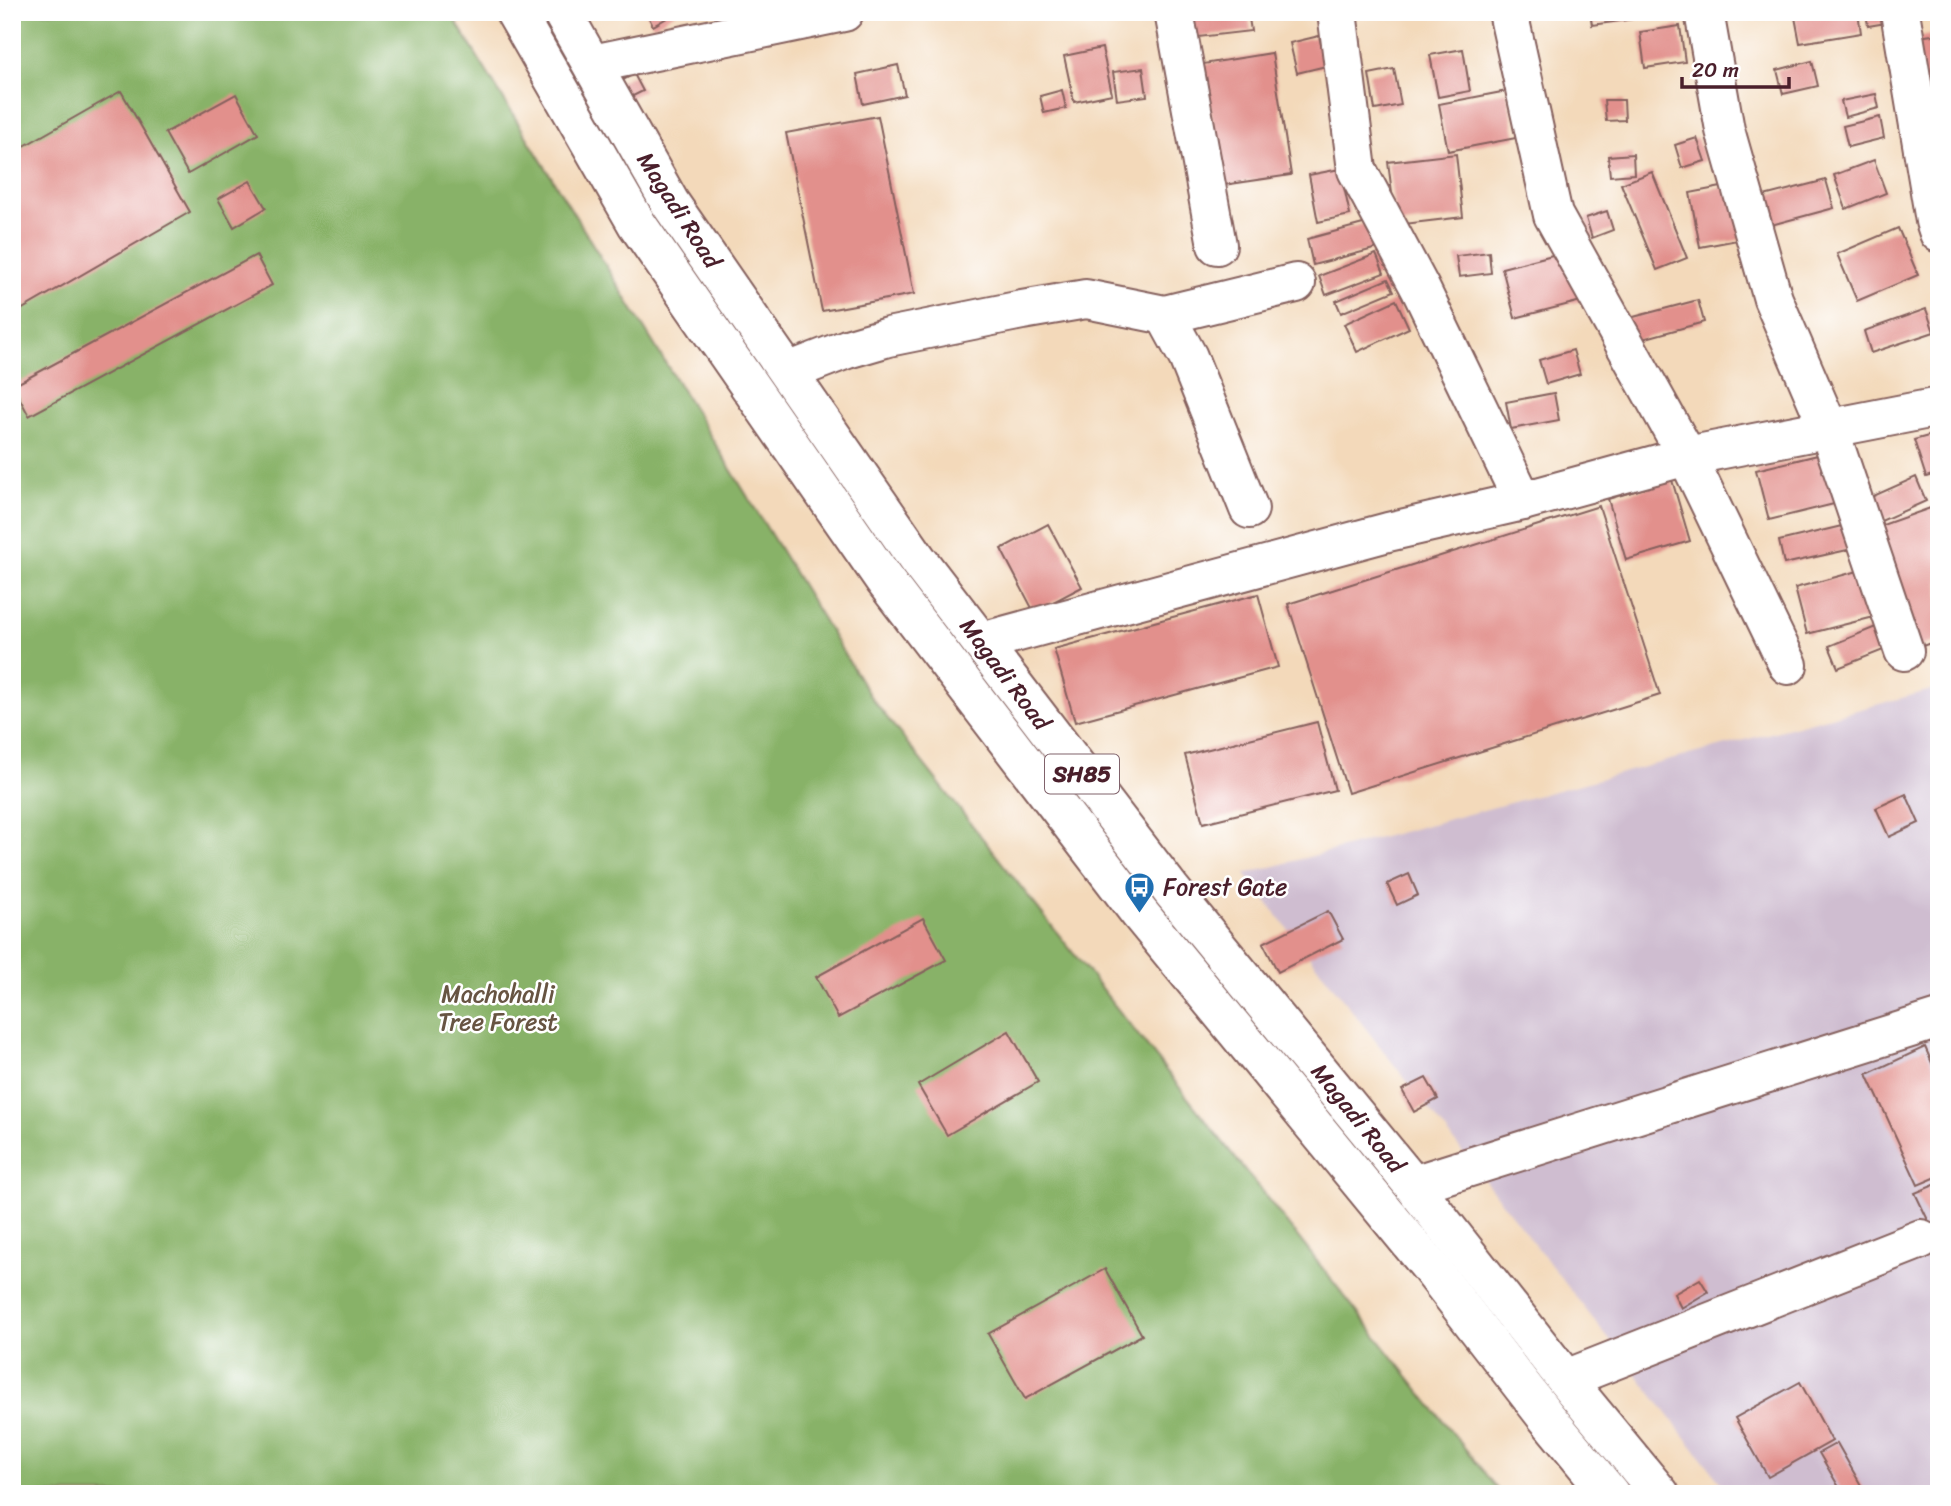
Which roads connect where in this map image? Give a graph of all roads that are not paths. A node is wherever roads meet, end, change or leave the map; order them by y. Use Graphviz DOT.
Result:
graph roads {
  1 [pos="515,12"];
  2 [pos="562,12"];
  3 [pos="844,12"];
  4 [pos="1174,12"];
  5 [pos="1337,12"];
  6 [pos="1508,12"];
  7 [pos="1704,12"];
  8 [pos="1900,12"];
  9 [pos="592,64"];
  10 [pos="1939,233"];
  11 [pos="1217,245"];
  12 [pos="1296,283"];
  13 [pos="1165,315"];
  14 [pos="788,372"];
  15 [pos="1939,407"];
  16 [pos="1829,429"];
  17 [pos="1686,456"];
  18 [pos="1524,501"];
  19 [pos="1249,509"];
  20 [pos="981,642"];
  21 [pos="1904,651"];
  22 [pos="1788,665"];
  23 [pos="1939,1019"];
  24 [pos="1413,1185"];
  25 [pos="1921,1239"];
  26 [pos="1566,1379"];
  27 [pos="1610,1494"];
  28 [pos="1660,1494"];
  1 -- 27 [label="street, Magadi Road / SH85"];
  2 -- 9 [label="street, Magadi Road / SH85"];
  3 -- 9 [label="street"];
  4 -- 11 [label="street"];
  5 -- 18 [label="street"];
  6 -- 17 [label="street"];
  7 -- 16 [label="street"];
  8 -- 10 [label="street"];
  9 -- 14 [label="street, Magadi Road / SH85"];
  12 -- 13 [label="street"];
  13 -- 14 [label="street"];
  13 -- 19 [label="street"];
  14 -- 20 [label="street, Magadi Road / SH85"];
  15 -- 16 [label="street"];
  16 -- 17 [label="street"];
  16 -- 21 [label="street"];
  17 -- 18 [label="street"];
  17 -- 22 [label="street"];
  18 -- 20 [label="street"];
  20 -- 24 [label="street, Magadi Road / SH85"];
  23 -- 24 [label="street"];
  24 -- 26 [label="street, Magadi Road / SH85"];
  25 -- 26 [label="street"];
  26 -- 28 [label="street, Magadi Road / SH85"];
}
